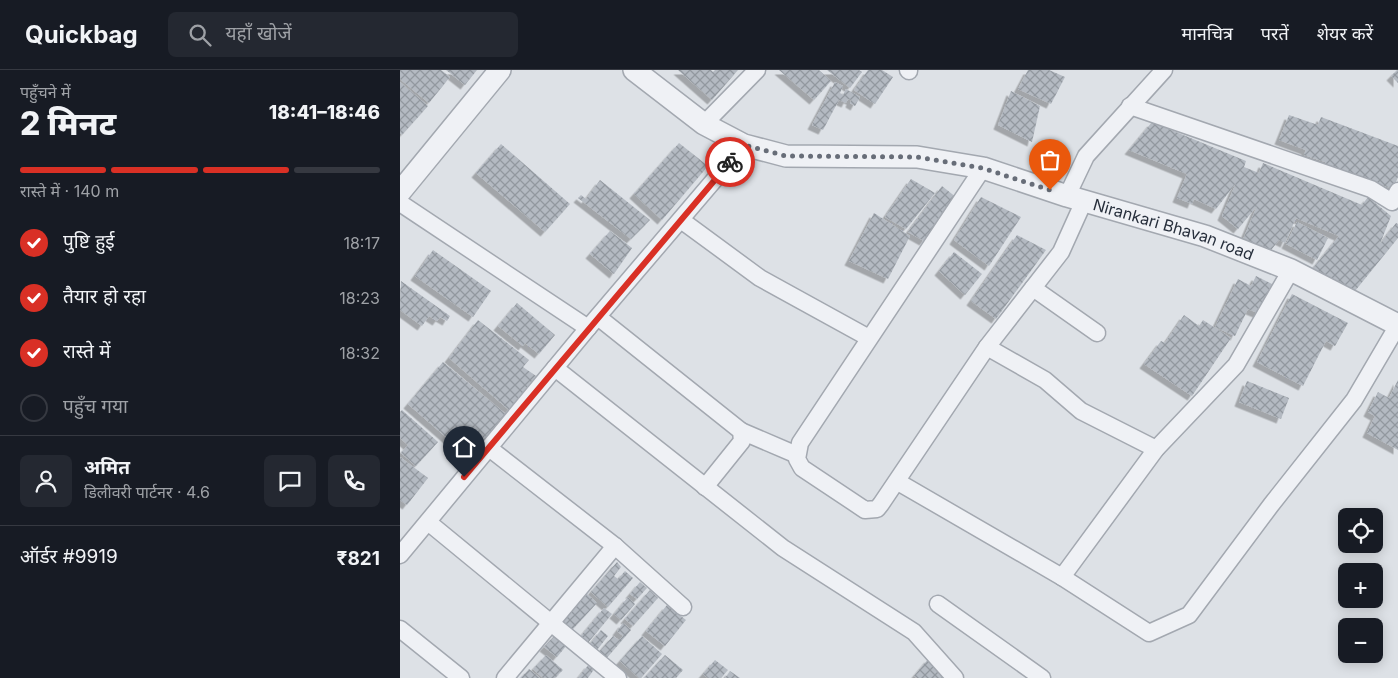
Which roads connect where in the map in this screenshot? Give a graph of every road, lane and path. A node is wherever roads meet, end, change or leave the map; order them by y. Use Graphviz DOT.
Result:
graph roads {
  1 [pos="500,70"];
  2 [pos="634,70"];
  3 [pos="757,70"];
  4 [pos="1164,70"];
  5 [pos="1130,106"];
  6 [pos="704,124"];
  7 [pos="744,145"];
  8 [pos="982,168"];
  9 [pos="1398,191"];
  10 [pos="400,192"];
  11 [pos="1076,199"];
  12 [pos="400,203"];
  13 [pos="681,220"];
  14 [pos="1292,270"];
  15 [pos="1033,288"];
  16 [pos="593,322"];
  17 [pos="1398,325"];
  18 [pos="1097,333"];
  19 [pos="869,338"];
  20 [pos="987,347"];
  21 [pos="555,368"];
  22 [pos="741,431"];
  23 [pos="489,448"];
  24 [pos="1156,448"];
  25 [pos="797,456"];
  26 [pos="898,482"];
  27 [pos="705,487"];
  28 [pos="428,522"];
  29 [pos="615,546"];
  30 [pos="400,555"];
  31 [pos="1062,577"];
  32 [pos="938,604"];
  33 [pos="683,607"];
  34 [pos="551,623"];
  35 [pos="400,629"];
  36 [pos="461,678"];
  37 [pos="505,678"];
  38 [pos="618,678"];
  39 [pos="955,678"];
  40 [pos="1042,678"];
  1 -- 10 [label="street"];
  2 -- 6 [label="street, Nirankari Bhavan road"];
  3 -- 6 [label="street"];
  4 -- 5 [label="street"];
  5 -- 9 [label="street"];
  5 -- 11 [label="street"];
  6 -- 7 [label="street, Nirankari Bhavan road"];
  7 -- 8 [label="street, Nirankari Bhavan road"];
  7 -- 13 [label="street"];
  8 -- 11 [label="street, Nirankari Bhavan road"];
  8 -- 19 [label="street"];
  11 -- 14 [label="street, Nirankari Bhavan road"];
  11 -- 15 [label="street"];
  12 -- 16 [label="street"];
  13 -- 16 [label="street"];
  13 -- 19 [label="street"];
  14 -- 17 [label="street, Nirankari Bhavan road"];
  14 -- 24 [label="street"];
  15 -- 18 [label="street"];
  15 -- 20 [label="street"];
  16 -- 21 [label="street"];
  16 -- 22 [label="street"];
  17 -- 31 [label="street"];
  19 -- 25 [label="street"];
  20 -- 24 [label="street"];
  20 -- 26 [label="street"];
  21 -- 23 [label="street"];
  21 -- 27 [label="street"];
  22 -- 25 [label="street"];
  22 -- 27 [label="street"];
  23 -- 28 [label="street"];
  23 -- 29 [label="street"];
  24 -- 31 [label="street"];
  25 -- 26 [label="street"];
  26 -- 31 [label="street"];
  27 -- 39 [label="street"];
  28 -- 30 [label="street"];
  28 -- 34 [label="street"];
  29 -- 33 [label="street"];
  29 -- 34 [label="street"];
  32 -- 40 [label="street"];
  34 -- 37 [label="street"];
  34 -- 38 [label="street"];
  35 -- 36 [label="street"];
}
